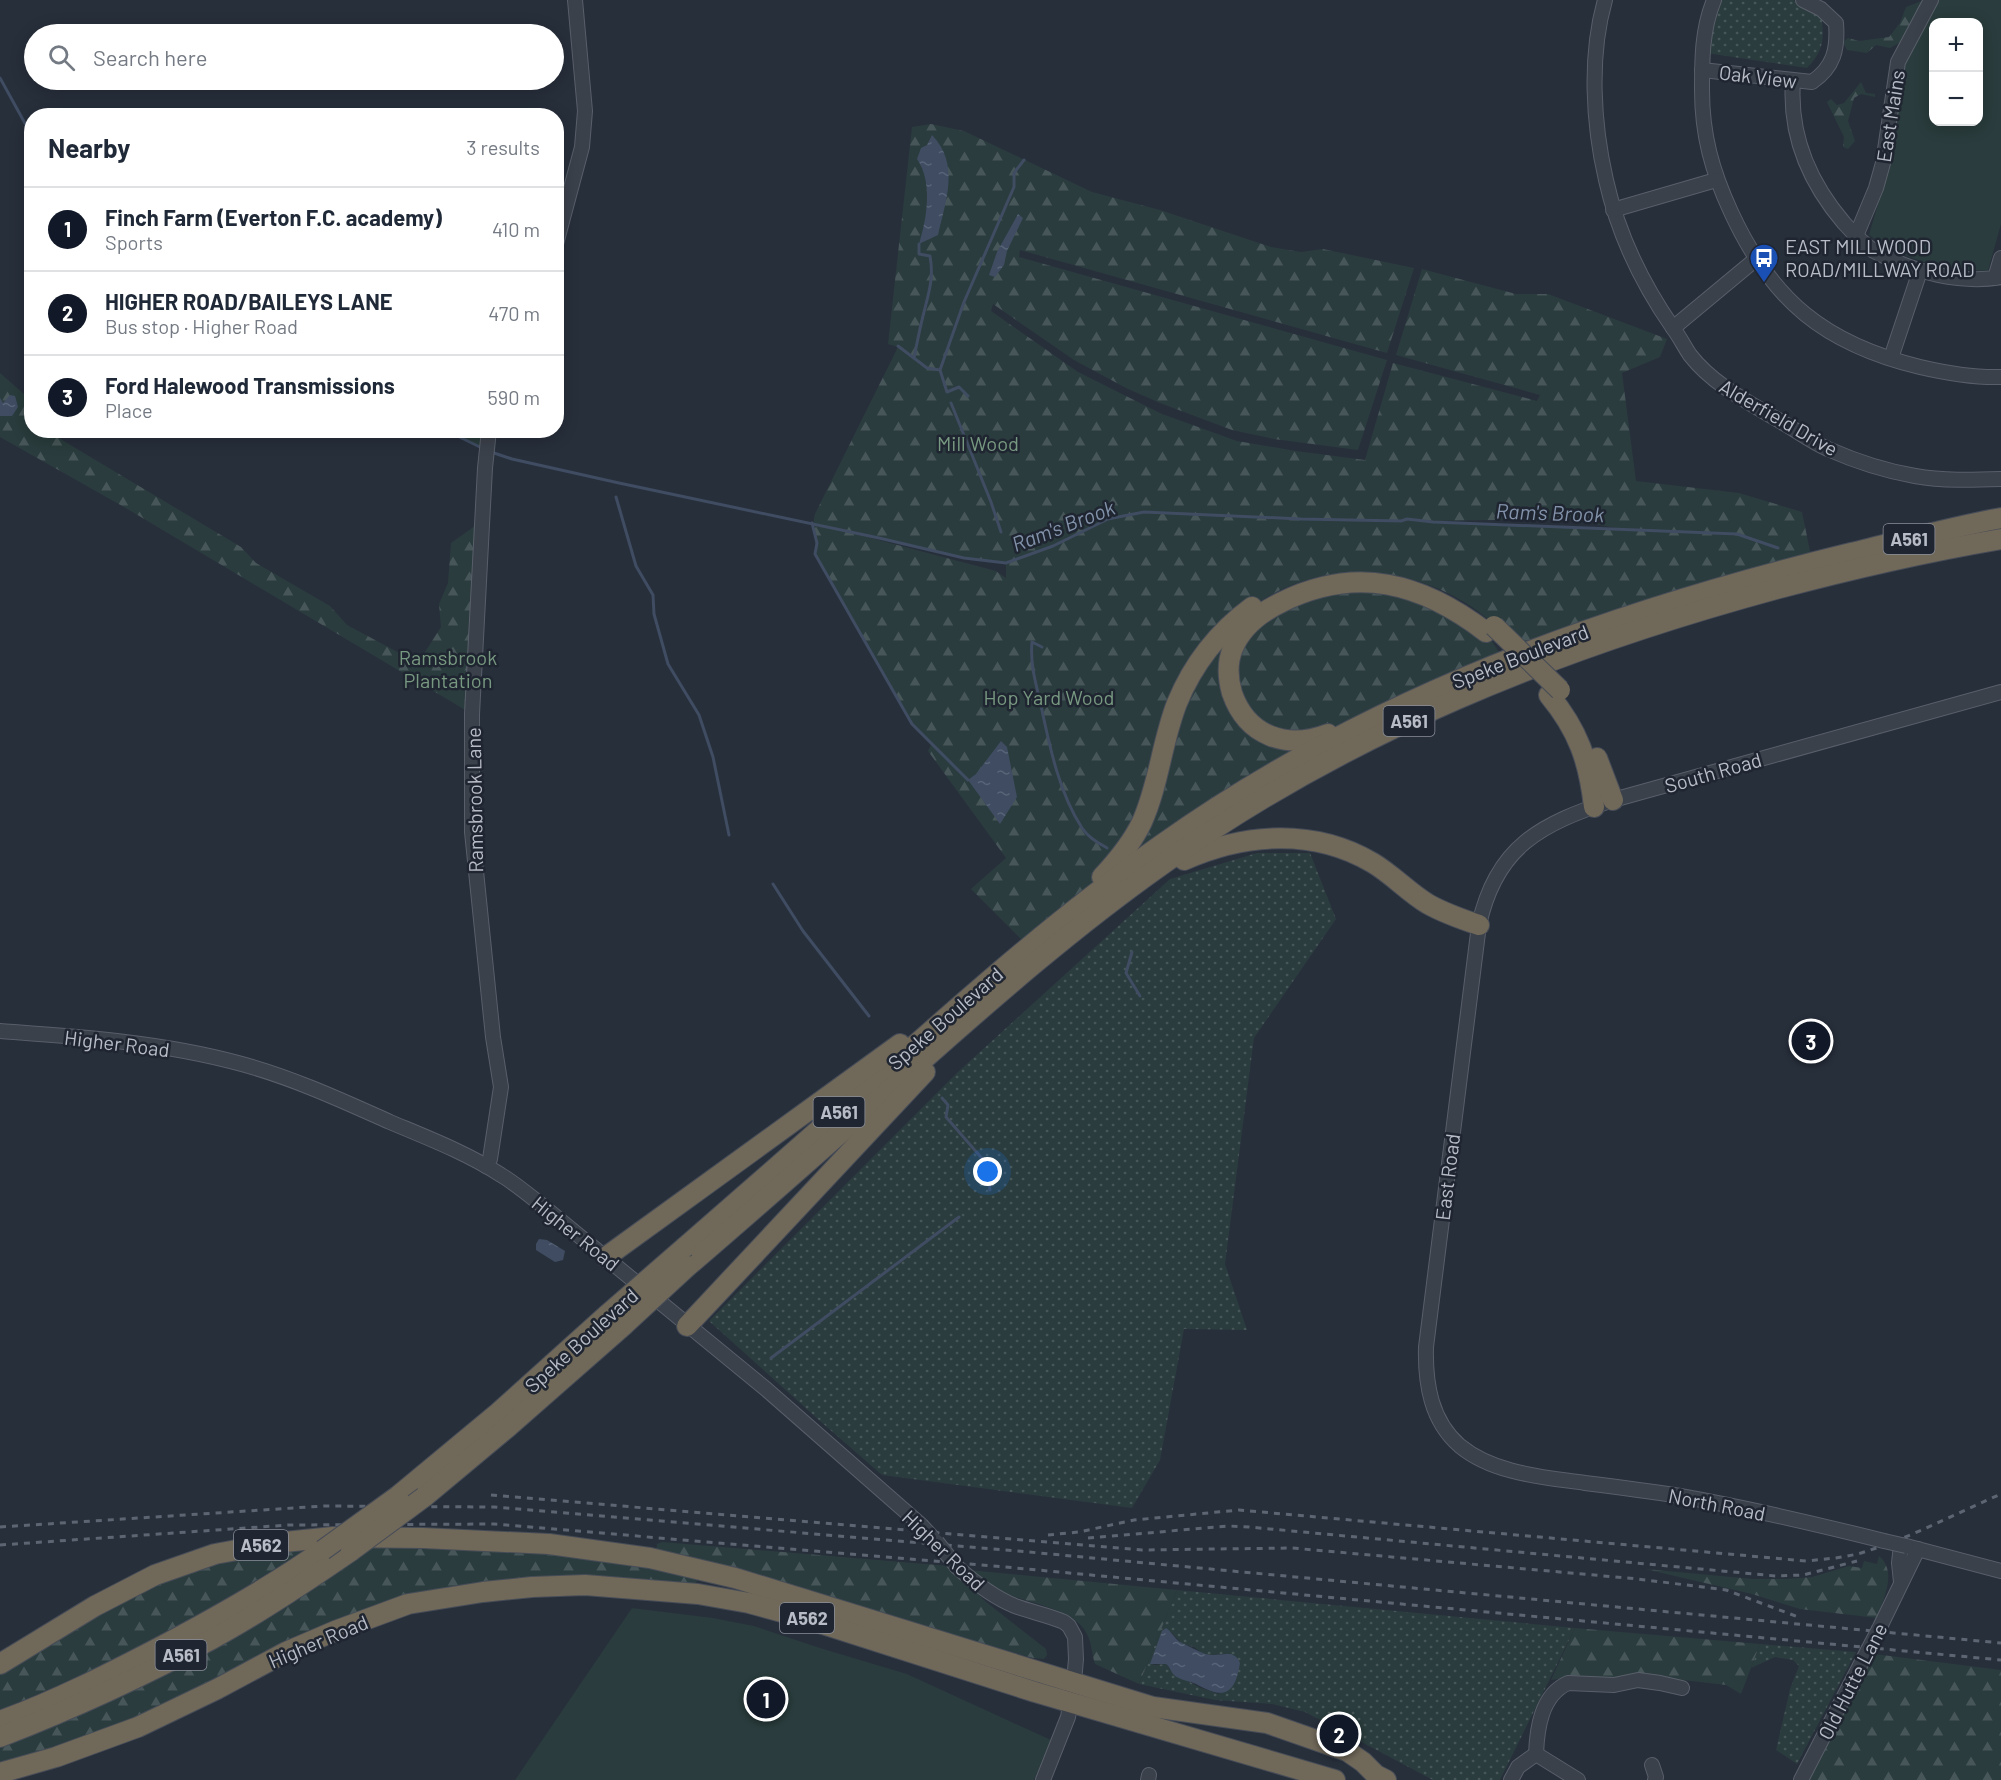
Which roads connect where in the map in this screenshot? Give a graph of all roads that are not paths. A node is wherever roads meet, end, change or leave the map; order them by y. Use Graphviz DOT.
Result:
graph roads {
  1 [pos="575,0"];
  2 [pos="1605,0"];
  3 [pos="1714,0"];
  4 [pos="1803,0"];
  5 [pos="1931,0"];
  6 [pos="1824,4"];
  7 [pos="1702,70"];
  8 [pos="1793,81"];
  9 [pos="1716,180"];
  10 [pos="1613,210"];
  11 [pos="564,214"];
  12 [pos="1856,236"];
  13 [pos="2001,258"];
  14 [pos="1756,259"];
  15 [pos="1920,272"];
  16 [pos="1998,278"];
  17 [pos="1673,328"];
  18 [pos="1891,358"];
  19 [pos="2001,377"];
  20 [pos="488,438"];
  21 [pos="2001,480"];
  22 [pos="2001,518"];
  23 [pos="2001,538"];
  24 [pos="1490,629"];
  25 [pos="1504,660"];
  26 [pos="1554,692"];
  27 [pos="2001,692"];
  28 [pos="1613,800"];
  29 [pos="1594,807"];
  30 [pos="1065,916"];
  31 [pos="1479,925"];
  32 [pos="1043,955"];
  33 [pos="993,976"];
  34 [pos="992,999"];
  35 [pos="0,1031"];
  36 [pos="486,1166"];
  37 [pos="687,1256"];
  38 [pos="606,1257"];
  39 [pos="616,1320"];
  40 [pos="687,1326"];
  41 [pos="1442,1426"];
  42 [pos="1906,1547"];
  43 [pos="2001,1571"];
  44 [pos="0,1664"];
  45 [pos="1074,1682"];
  46 [pos="1682,1688"];
  47 [pos="1071,1703"];
  48 [pos="0,1721"];
  49 [pos="0,1737"];
  50 [pos="1536,1754"];
  51 [pos="1652,1765"];
  52 [pos="0,1773"];
  53 [pos="1043,1780"];
  54 [pos="1335,1780"];
  55 [pos="1386,1780"];
  56 [pos="1510,1780"];
  57 [pos="1578,1780"];
  58 [pos="1655,1780"];
  59 [pos="1801,1780"];
  1 -- 11 [label="street"];
  2 -- 10 [label="street, Alderfield Drive"];
  3 -- 7 [label="street"];
  4 -- 6 [label="street, Oak View"];
  5 -- 12 [label="street, East Mains"];
  6 -- 8 [label="street, Oak View"];
  7 -- 8 [label="street, Oak View"];
  7 -- 9 [label="street"];
  8 -- 12 [label="street"];
  9 -- 10 [label="street"];
  9 -- 14 [label="street"];
  10 -- 17 [label="street, Alderfield Drive"];
  12 -- 15 [label="street"];
  13 -- 16 [label="street"];
  14 -- 17 [label="street"];
  14 -- 18 [label="street"];
  15 -- 16 [label="street"];
  15 -- 18 [label="street"];
  17 -- 21 [label="street, Alderfield Drive"];
  18 -- 19 [label="street"];
  20 -- 36 [label="street, Ramsbrook Lane"];
  22 -- 25 [label="highway, Speke Boulevard / A561"];
  23 -- 32 [label="highway, Speke Boulevard / A561"];
  24 -- 25 [label="highway"];
  24 -- 26 [label="highway"];
  24 -- 30 [label="highway"];
  25 -- 30 [label="highway, Speke Boulevard / A561"];
  26 -- 28 [label="highway"];
  26 -- 29 [label="highway"];
  27 -- 28 [label="street, South Road"];
  28 -- 29 [label="street, South Road"];
  29 -- 31 [label="street, South Road"];
  30 -- 33 [label="highway, Speke Boulevard / A561"];
  31 -- 32 [label="highway"];
  31 -- 41 [label="street, East Road"];
  32 -- 34 [label="highway, Speke Boulevard / A561"];
  33 -- 37 [label="highway, Speke Boulevard / A561"];
  33 -- 38 [label="highway"];
  34 -- 37 [label="highway, Speke Boulevard / A561"];
  34 -- 40 [label="highway"];
  35 -- 36 [label="street, Higher Road"];
  36 -- 38 [label="street, Higher Road"];
  37 -- 39 [label="highway, Speke Boulevard / A561, bridge"];
  38 -- 40 [label="street, Higher Road"];
  39 -- 48 [label="highway, Speke Boulevard / A561, bridge"];
  39 -- 49 [label="highway, Speke Boulevard / A561, bridge"];
  40 -- 45 [label="street, Higher Road, bridge"];
  41 -- 42 [label="street, North Road, bridge"];
  42 -- 43 [label="street, North Road"];
  42 -- 59 [label="street, Old Hutte Lane, bridge"];
  44 -- 45 [label="highway, A562"];
  45 -- 47 [label="street, Higher Road"];
  45 -- 55 [label="highway, A562"];
  46 -- 50 [label="street"];
  47 -- 52 [label="highway, Higher Road / A562"];
  47 -- 53 [label="street"];
  47 -- 54 [label="highway, Higher Road / A562"];
  50 -- 56 [label="street"];
  50 -- 57 [label="street"];
  51 -- 58 [label="street"];
}
